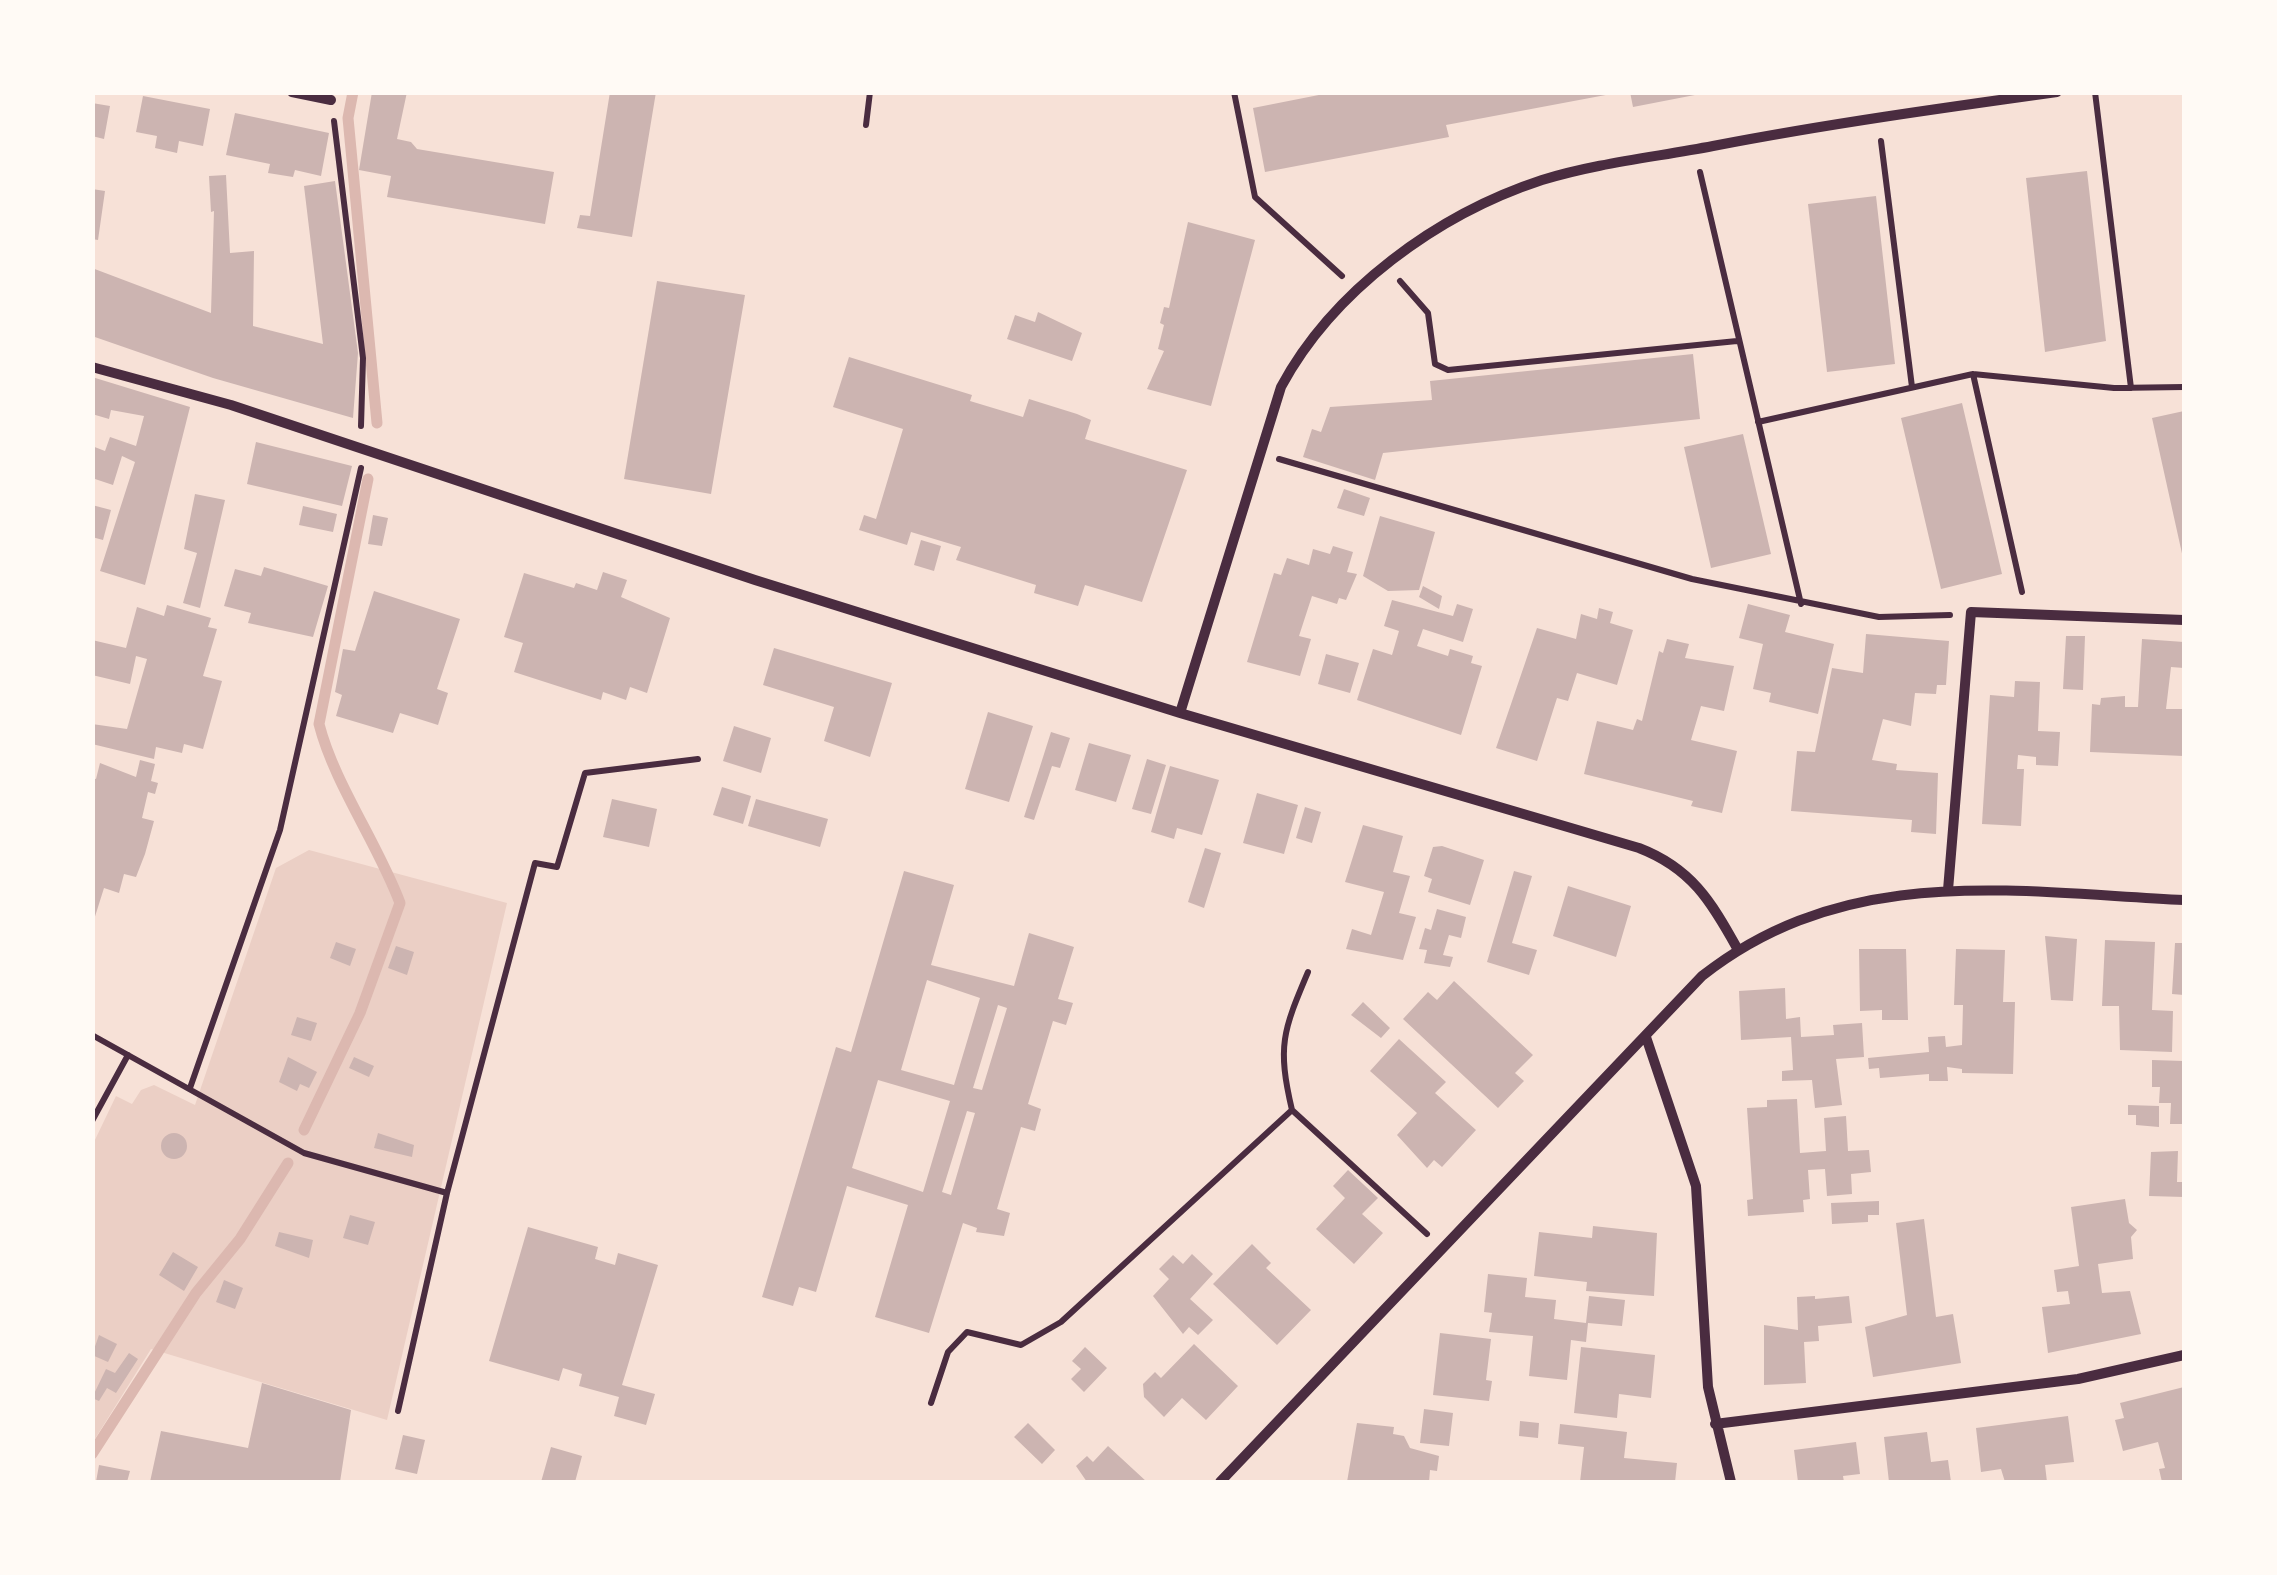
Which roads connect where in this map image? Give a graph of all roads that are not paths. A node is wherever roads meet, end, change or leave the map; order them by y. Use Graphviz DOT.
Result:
graph roads {
  1 [pos="292,92"];
  2 [pos="2057,92"];
  3 [pos="331,100"];
  4 [pos="92,367"];
  5 [pos="2184,620"];
  6 [pos="1180,713"];
  7 [pos="1948,890"];
  8 [pos="2184,900"];
  9 [pos="1737,948"];
  10 [pos="1646,1036"];
  11 [pos="2184,1356"];
  12 [pos="1715,1424"];
  13 [pos="1220,1482"];
  14 [pos="1731,1482"];
  1 -- 3 [label="street"];
  2 -- 6 [label="street"];
  4 -- 6 [label="street"];
  5 -- 7 [label="street"];
  6 -- 9 [label="street"];
  7 -- 8 [label="street"];
  7 -- 9 [label="street"];
  9 -- 10 [label="street"];
  10 -- 12 [label="street"];
  10 -- 13 [label="street"];
  11 -- 12 [label="street"];
  12 -- 14 [label="street"];
}
